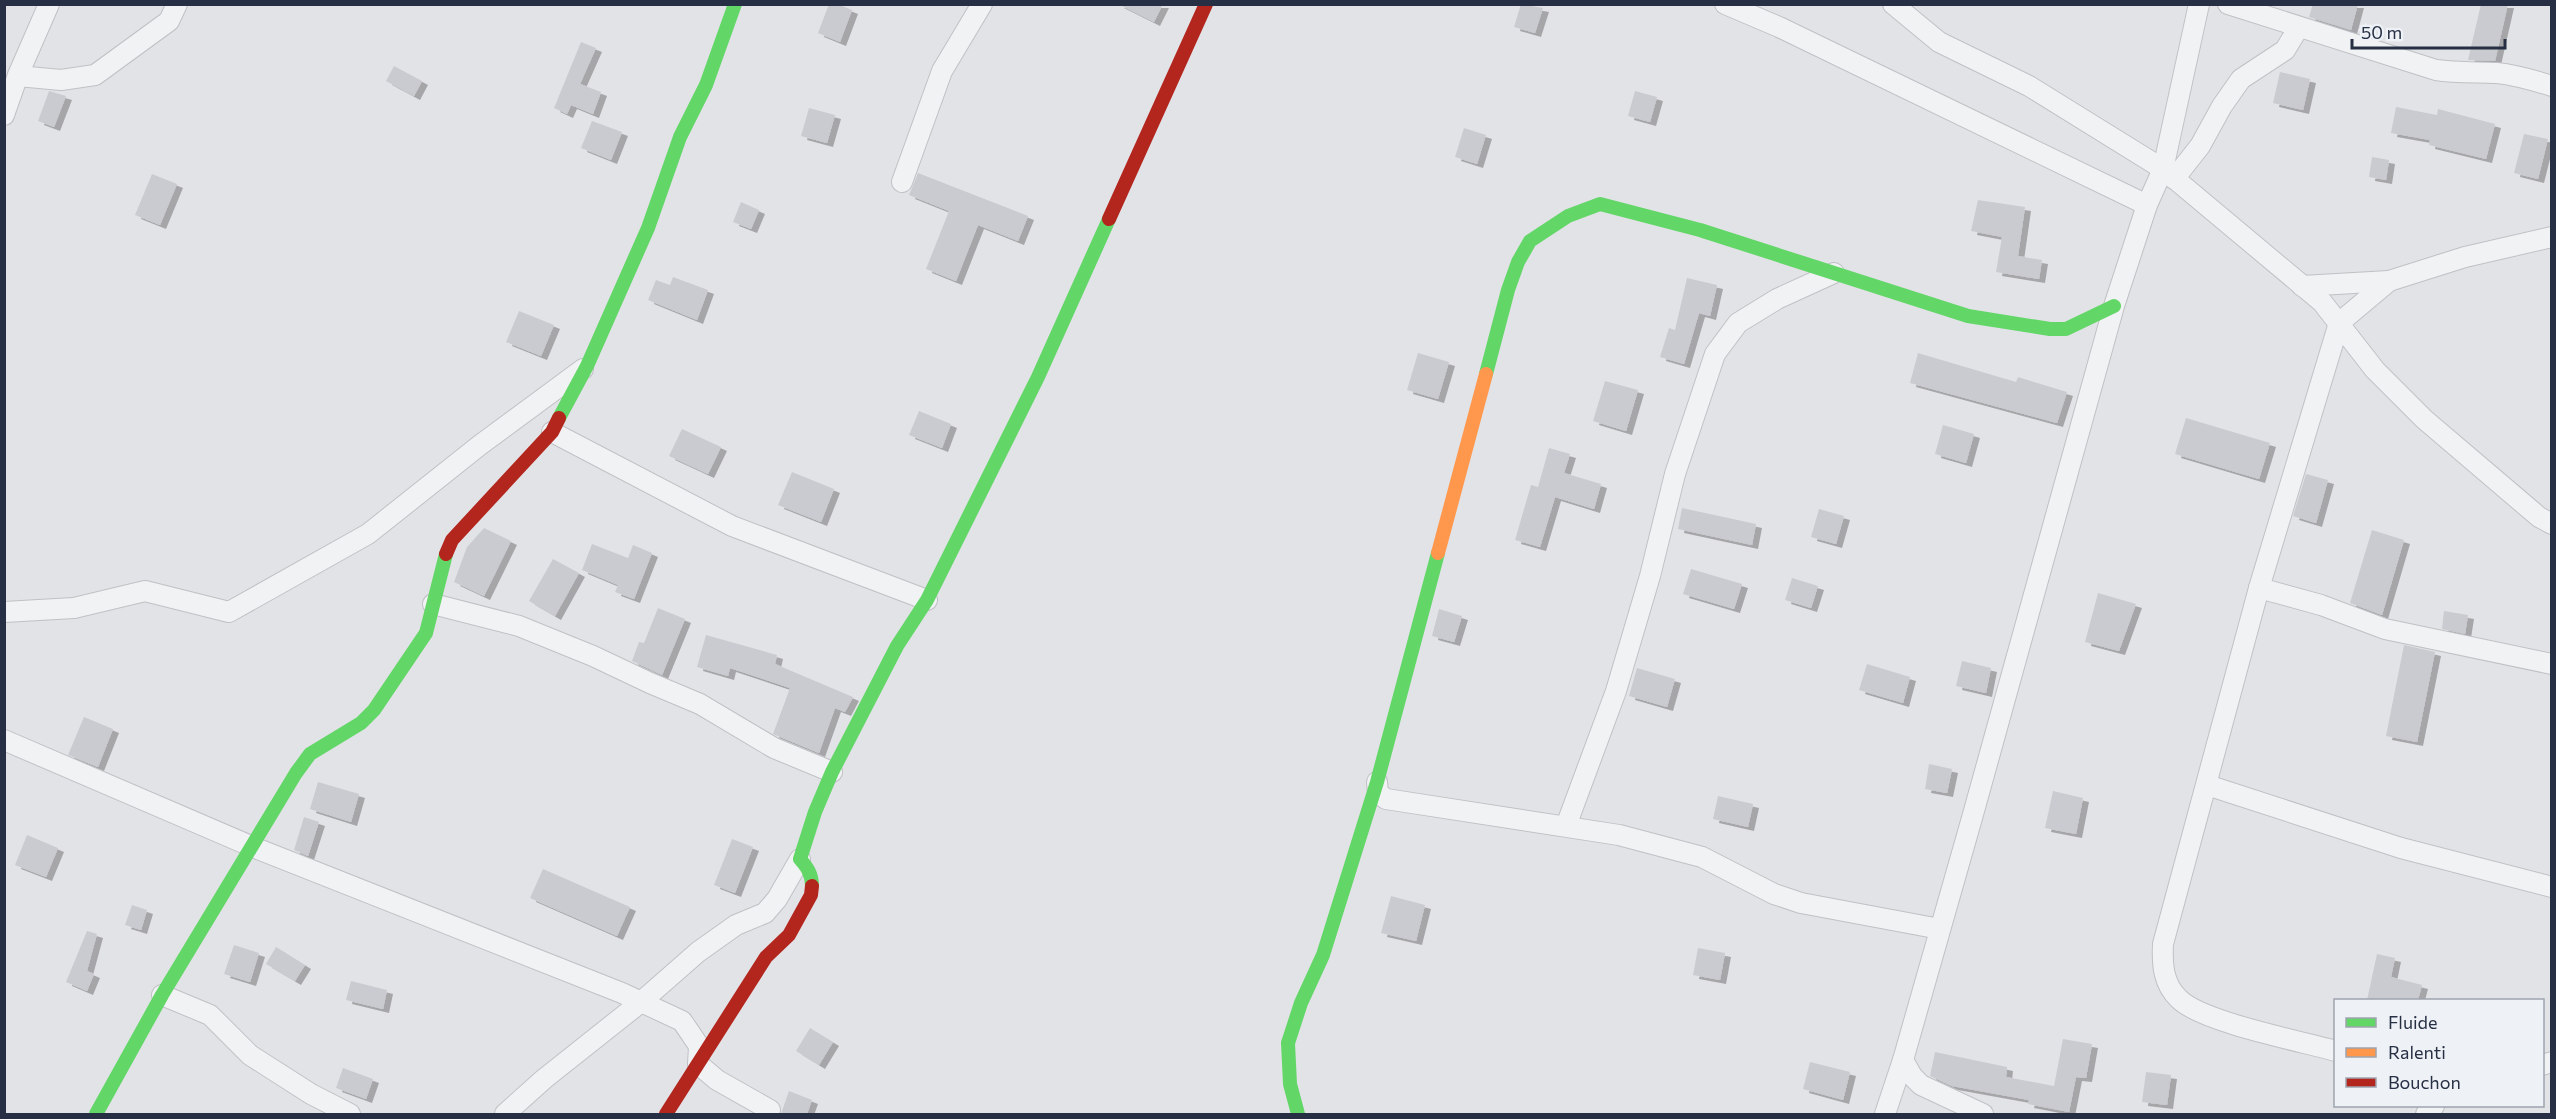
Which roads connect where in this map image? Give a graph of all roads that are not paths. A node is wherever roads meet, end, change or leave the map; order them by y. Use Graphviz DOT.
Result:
graph roads {
  1 [pos="49,4"];
  2 [pos="177,4"];
  3 [pos="735,4"];
  4 [pos="982,4"];
  5 [pos="1206,4"];
  6 [pos="1725,4"];
  7 [pos="1893,4"];
  8 [pos="2199,4"];
  9 [pos="2228,4"];
  10 [pos="2299,27"];
  11 [pos="18,76"];
  12 [pos="2552,86"];
  13 [pos="4,115"];
  14 [pos="2168,174"];
  15 [pos="902,182"];
  16 [pos="2147,205"];
  17 [pos="2552,237"];
  18 [pos="1834,273"];
  19 [pos="2389,281"];
  20 [pos="2302,286"];
  21 [pos="2114,306"];
  22 [pos="2339,323"];
  23 [pos="588,366"];
  24 [pos="552,432"];
  25 [pos="2552,524"];
  26 [pos="2259,588"];
  27 [pos="927,600"];
  28 [pos="433,604"];
  29 [pos="4,612"];
  30 [pos="2552,664"];
  31 [pos="4,740"];
  32 [pos="832,772"];
  33 [pos="1377,782"];
  34 [pos="2207,785"];
  35 [pos="1566,826"];
  36 [pos="253,847"];
  37 [pos="800,859"];
  38 [pos="2552,887"];
  39 [pos="1940,929"];
  40 [pos="162,995"];
  41 [pos="641,1002"];
  42 [pos="2334,1050"];
  43 [pos="1903,1060"];
  44 [pos="698,1064"];
  45 [pos="770,1110"];
  46 [pos="96,1114"];
  47 [pos="350,1114"];
  48 [pos="505,1114"];
  49 [pos="666,1114"];
  50 [pos="1298,1114"];
  51 [pos="1886,1114"];
  52 [pos="1983,1114"];
  1 -- 11 [label="street"];
  2 -- 11 [label="street"];
  3 -- 23 [label="street"];
  4 -- 15 [label="street"];
  5 -- 27 [label="street"];
  6 -- 16 [label="street"];
  7 -- 14 [label="street"];
  8 -- 14 [label="street"];
  9 -- 10 [label="street"];
  10 -- 12 [label="street"];
  10 -- 14 [label="street"];
  11 -- 13 [label="street"];
  14 -- 16 [label="street"];
  14 -- 20 [label="street"];
  16 -- 21 [label="street"];
  17 -- 19 [label="street"];
  18 -- 21 [label="street"];
  18 -- 33 [label="street"];
  18 -- 35 [label="street"];
  19 -- 20 [label="street"];
  19 -- 22 [label="street"];
  20 -- 22 [label="street"];
  21 -- 39 [label="street"];
  22 -- 25 [label="street"];
  22 -- 26 [label="street"];
  23 -- 24 [label="street"];
  23 -- 29 [label="street"];
  24 -- 27 [label="street"];
  24 -- 28 [label="street"];
  26 -- 30 [label="street"];
  26 -- 34 [label="street"];
  27 -- 32 [label="street"];
  28 -- 32 [label="street"];
  28 -- 36 [label="street"];
  31 -- 36 [label="street"];
  32 -- 37 [label="street"];
  33 -- 35 [label="street"];
  33 -- 50 [label="street"];
  34 -- 38 [label="street"];
  34 -- 42 [label="street"];
  35 -- 39 [label="street"];
  36 -- 40 [label="street"];
  36 -- 41 [label="street"];
  37 -- 41 [label="street"];
  37 -- 44 [label="street"];
  39 -- 43 [label="street"];
  40 -- 46 [label="street"];
  40 -- 47 [label="street"];
  41 -- 44 [label="street"];
  41 -- 48 [label="street"];
  43 -- 51 [label="street"];
  43 -- 52 [label="street"];
  44 -- 45 [label="street"];
  44 -- 49 [label="street"];
}
